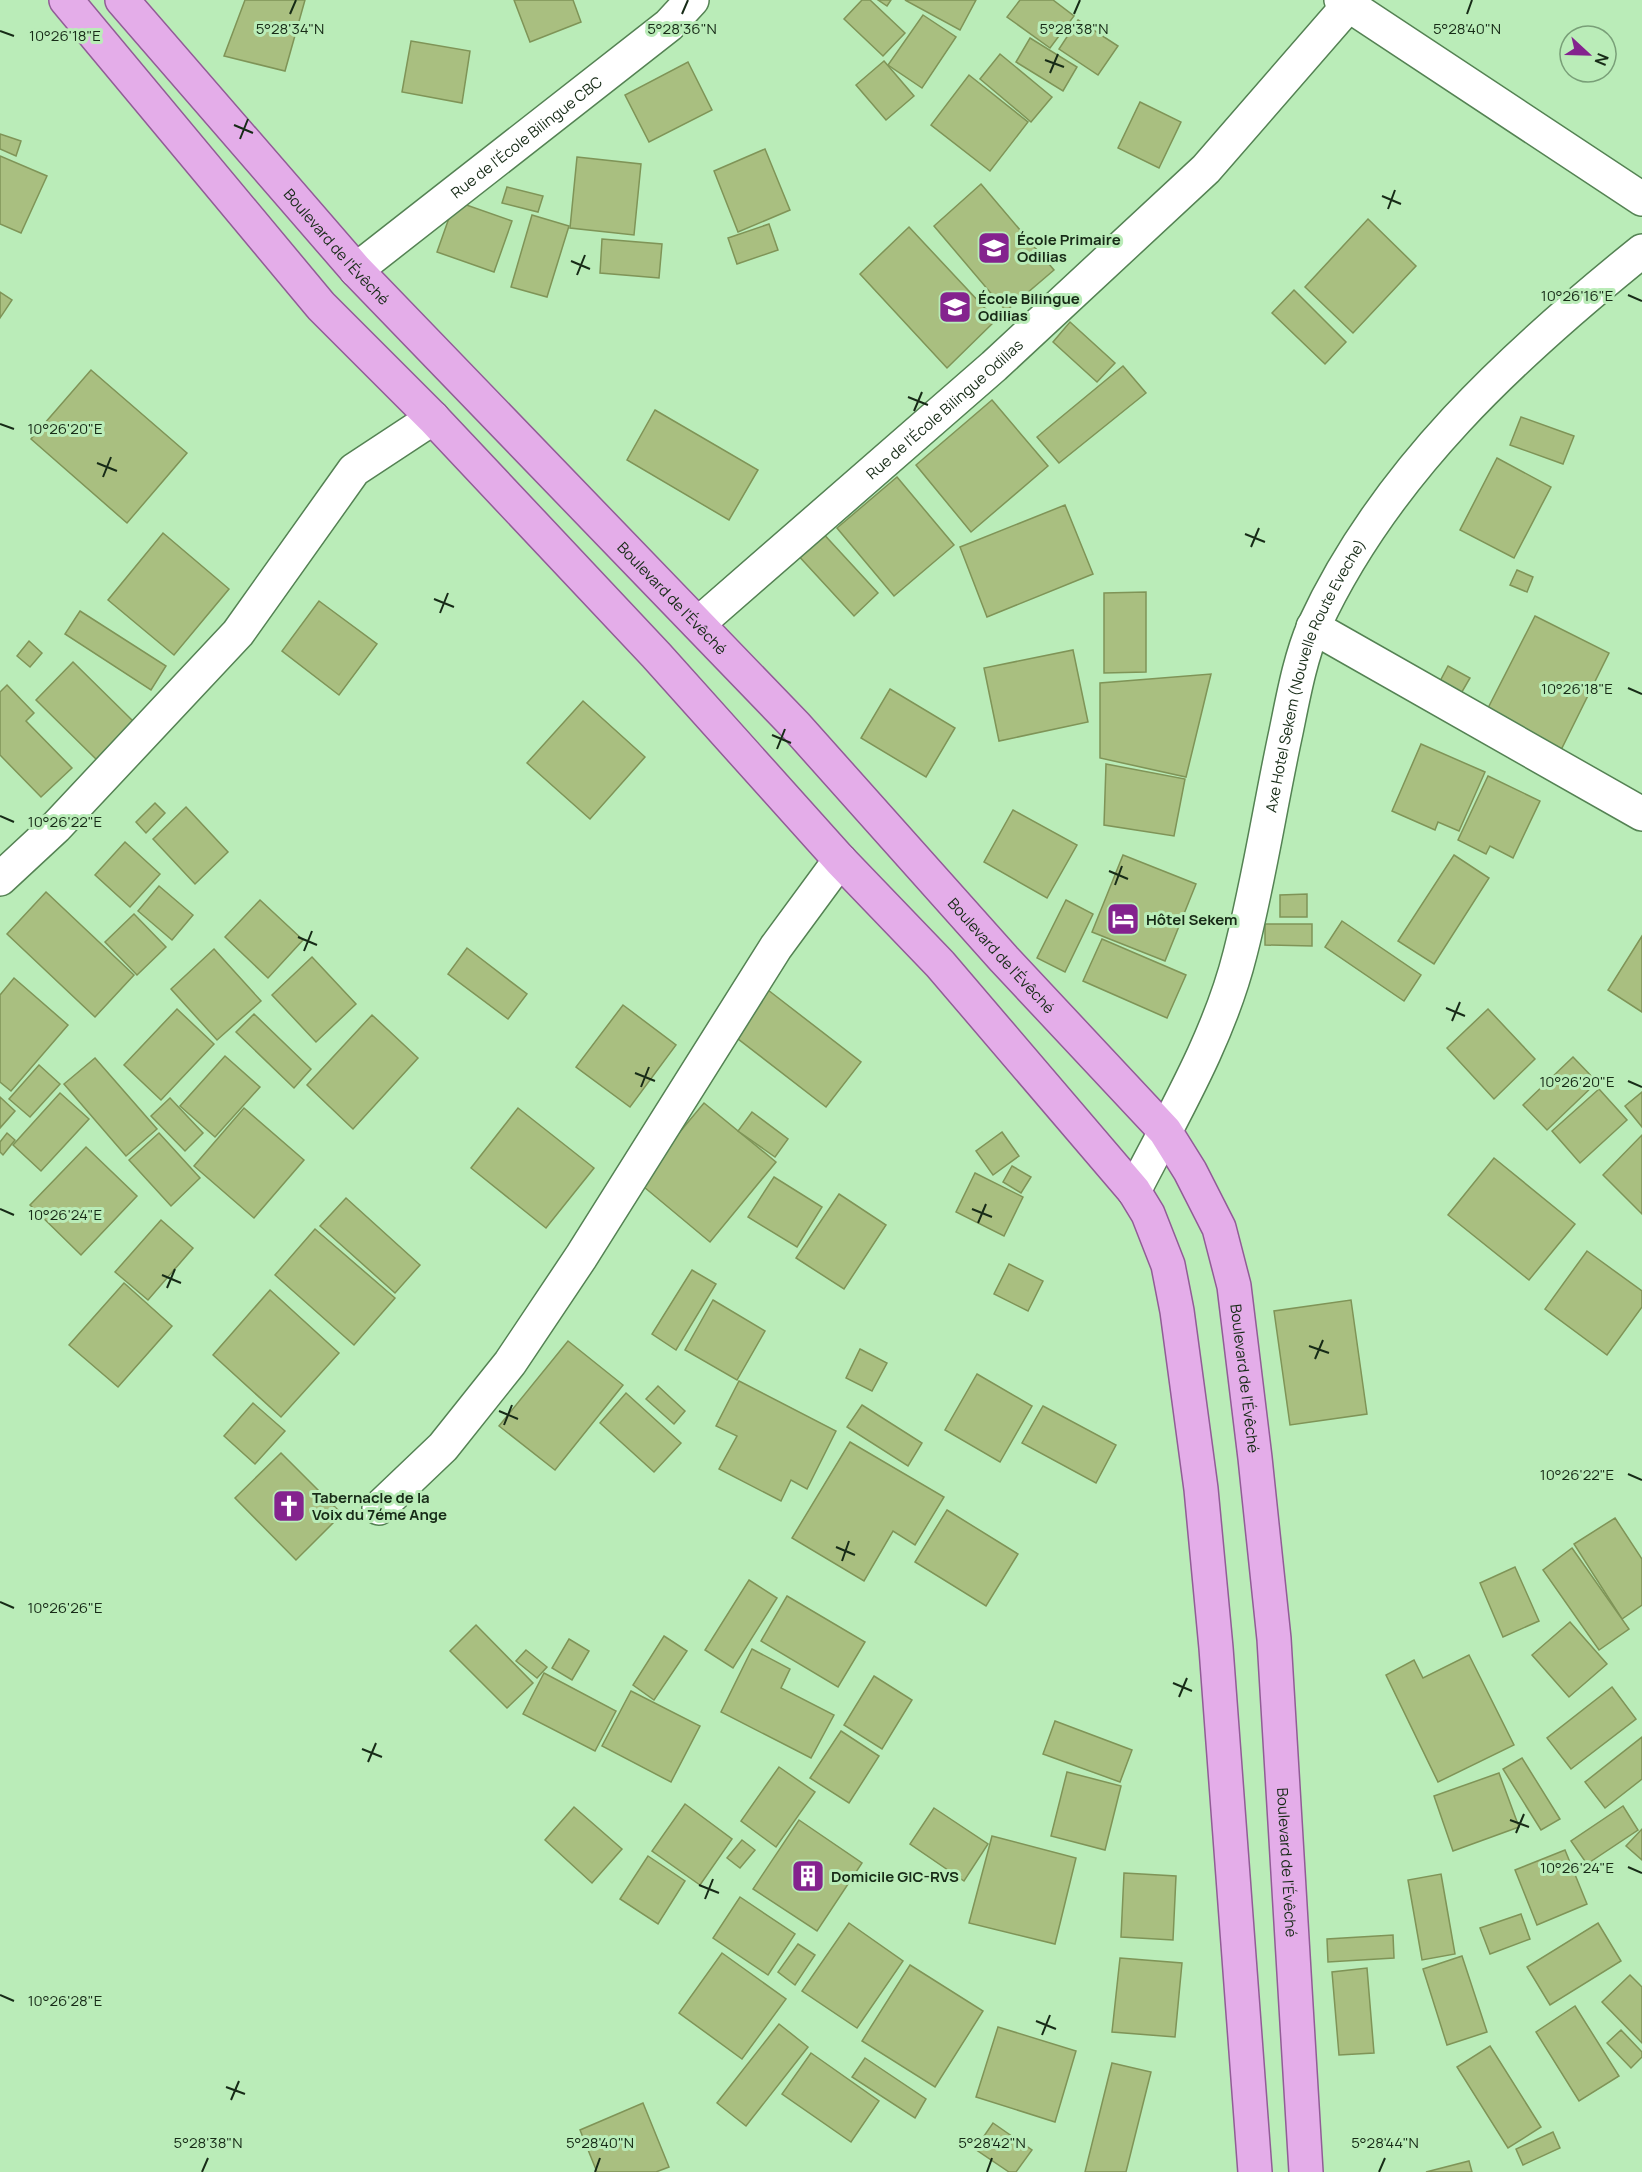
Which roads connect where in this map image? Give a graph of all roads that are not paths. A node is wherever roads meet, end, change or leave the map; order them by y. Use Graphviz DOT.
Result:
graph roads {
  1 [pos="66,0"];
  2 [pos="122,0"];
  3 [pos="692,0"];
  4 [pos="1348,2"];
  5 [pos="1642,200"];
  6 [pos="1642,251"];
  7 [pos="356,270"];
  8 [pos="433,418"];
  9 [pos="698,624"];
  10 [pos="1313,627"];
  11 [pos="1642,814"];
  12 [pos="840,860"];
  13 [pos="0,879"];
  14 [pos="1165,1131"];
  15 [pos="1134,1191"];
  16 [pos="379,1508"];
  17 [pos="1256,2172"];
  18 [pos="1306,2172"];
  1 -- 8 [label="main road"];
  2 -- 7 [label="main road, Boulevard de l'Évêché"];
  3 -- 7 [label="street, Rue de l'École Bilingue CBC"];
  4 -- 5 [label="street"];
  4 -- 9 [label="street, Rue de l'École Bilingue Odilias"];
  6 -- 10 [label="street, Axe Hotel Sekem (Nouvelle Route Eveche)"];
  7 -- 9 [label="main road, Boulevard de l'Évêché"];
  8 -- 12 [label="main road"];
  8 -- 13 [label="street"];
  9 -- 14 [label="main road, Boulevard de l'Évêché"];
  10 -- 11 [label="street"];
  10 -- 14 [label="street, Axe Hotel Sekem (Nouvelle Route Eveche)"];
  12 -- 15 [label="main road"];
  12 -- 16 [label="street"];
  14 -- 15 [label="street, Axe Hotel Sekem (Nouvelle Route Eveche)"];
  14 -- 18 [label="main road, Boulevard de l'Évêché"];
  15 -- 17 [label="main road"];
}
